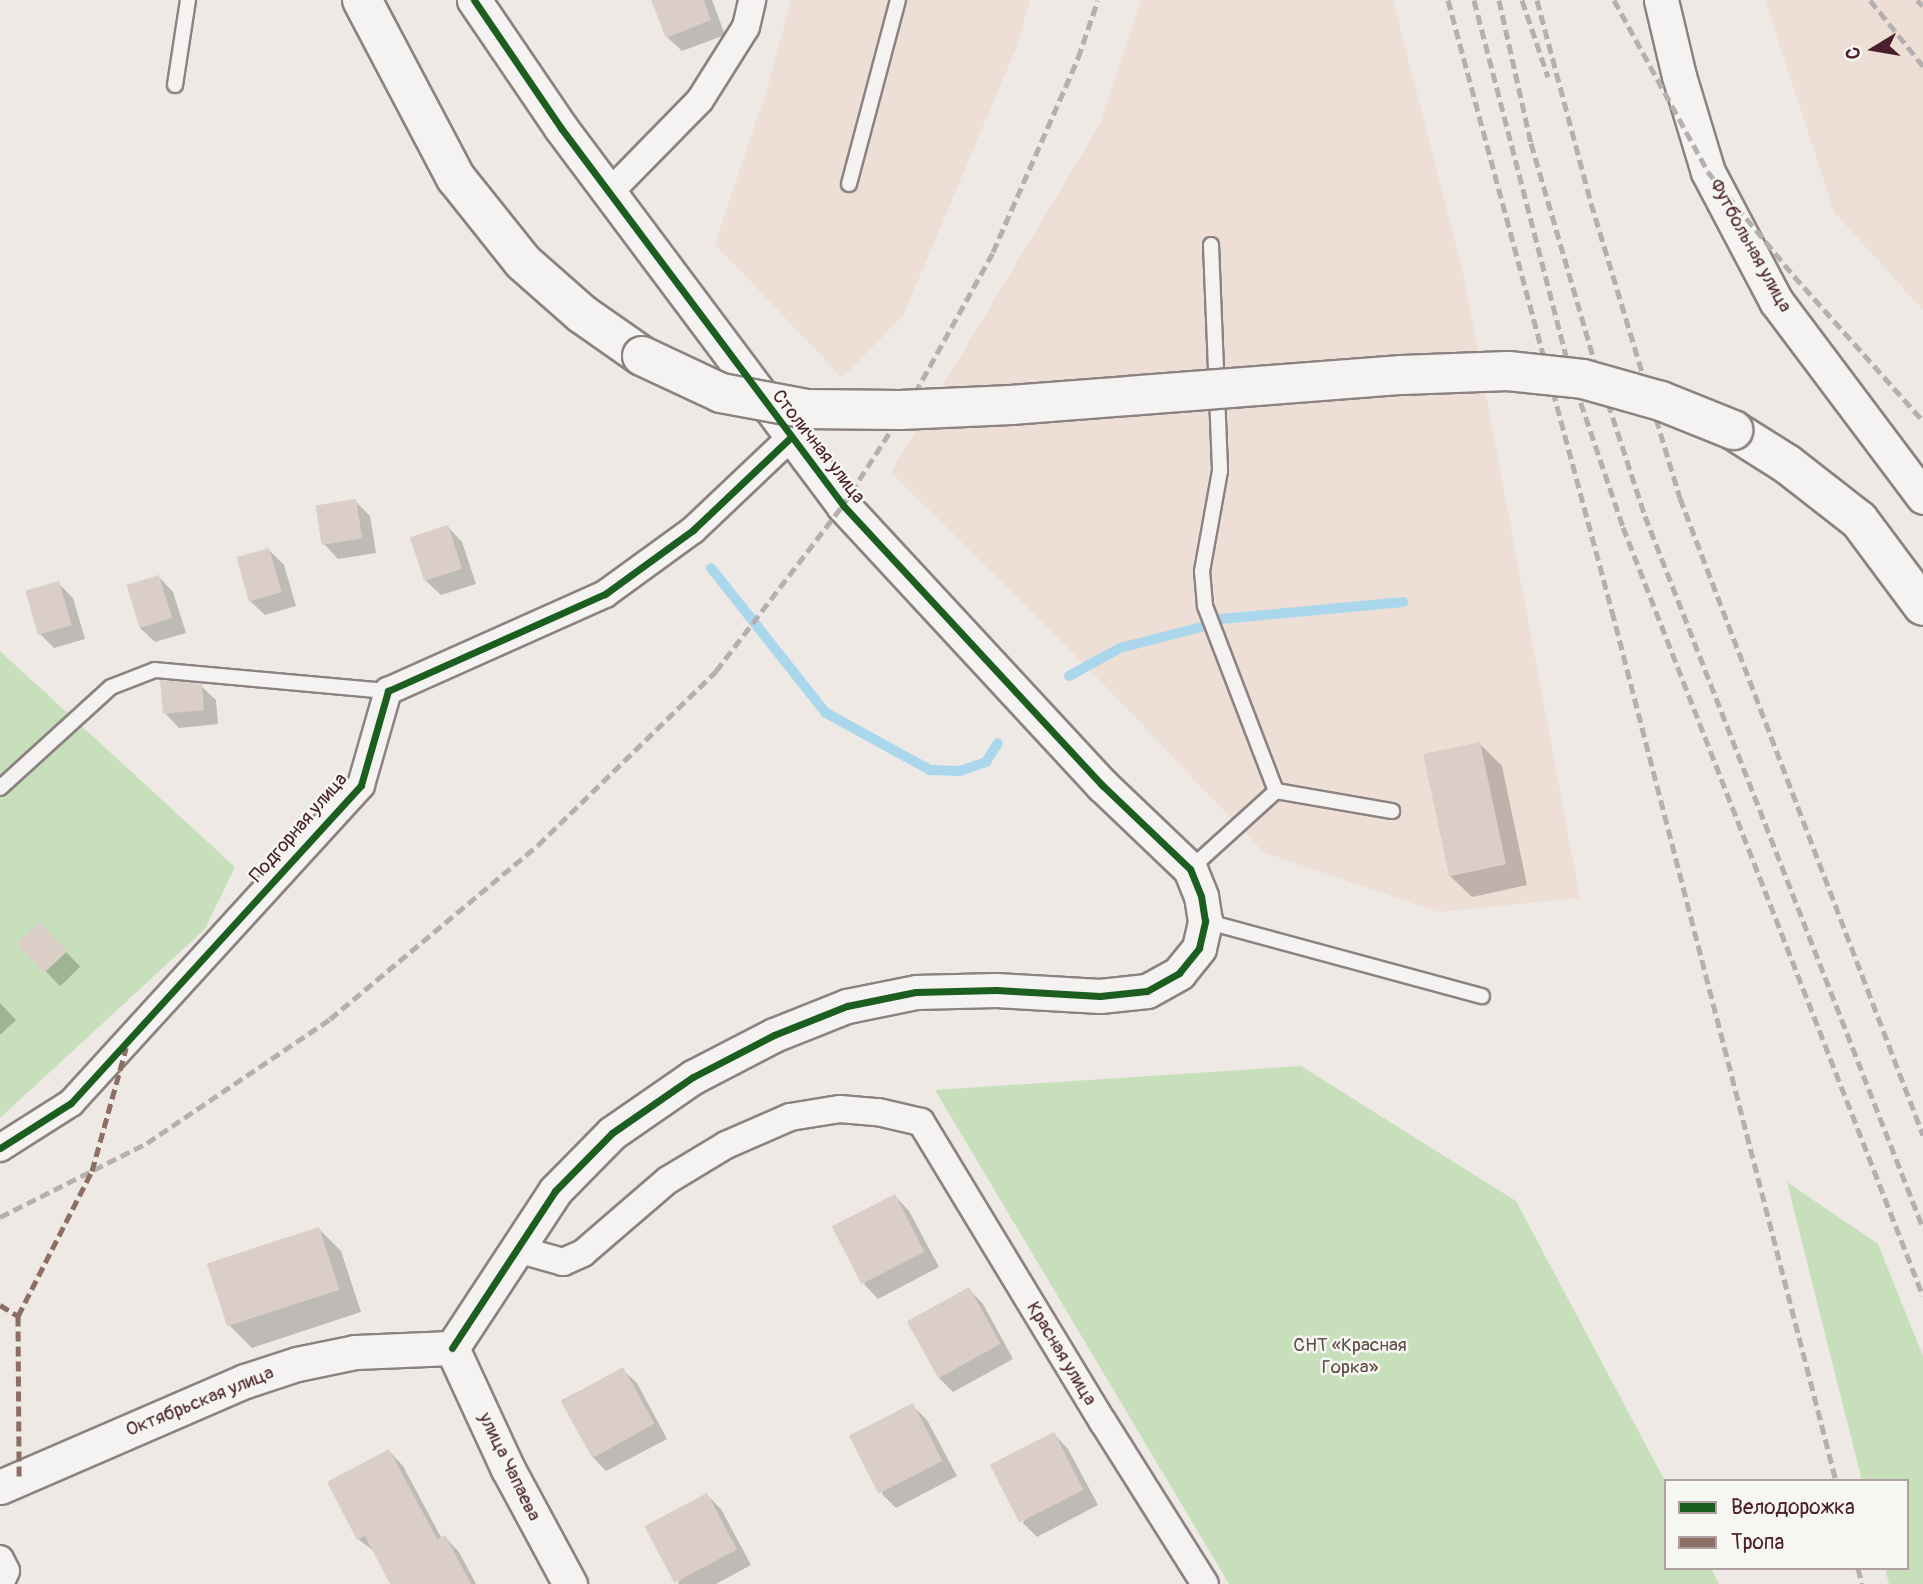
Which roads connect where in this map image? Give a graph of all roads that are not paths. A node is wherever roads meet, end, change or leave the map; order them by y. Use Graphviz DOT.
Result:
graph roads {
  1 [pos="188,0"];
  2 [pos="362,0"];
  3 [pos="474,0"];
  4 [pos="752,0"];
  5 [pos="898,0"];
  6 [pos="1661,0"];
  7 [pos="175,85"];
  8 [pos="849,184"];
  9 [pos="609,193"];
  10 [pos="1210,245"];
  11 [pos="790,438"];
  12 [pos="1918,481"];
  13 [pos="1923,606"];
  14 [pos="388,691"];
  15 [pos="0,788"];
  16 [pos="1276,791"];
  17 [pos="1392,811"];
  18 [pos="1190,869"];
  19 [pos="1205,921"];
  20 [pos="1482,996"];
  21 [pos="0,1148"];
  22 [pos="517,1249"];
  23 [pos="452,1348"];
  24 [pos="0,1487"];
  25 [pos="0,1559"];
  26 [pos="0,1584"];
  27 [pos="570,1584"];
  28 [pos="1206,1584"];
  1 -- 7 [label="lane"];
  2 -- 13 [label="main road, bridge"];
  3 -- 9 [label="street, Столичная улица"];
  4 -- 9 [label="street"];
  5 -- 8 [label="lane"];
  6 -- 12 [label="street, Футбольная улица"];
  9 -- 11 [label="street, Столичная улица"];
  10 -- 16 [label="lane"];
  11 -- 14 [label="street"];
  11 -- 18 [label="street, Столичная улица"];
  14 -- 15 [label="lane"];
  14 -- 21 [label="street, Подгорная улица"];
  16 -- 17 [label="lane"];
  16 -- 18 [label="lane"];
  18 -- 19 [label="street"];
  19 -- 20 [label="lane"];
  19 -- 22 [label="street"];
  22 -- 23 [label="street"];
  22 -- 28 [label="street, Красная улица"];
  23 -- 24 [label="street, Октябрьская улица"];
  23 -- 27 [label="street, улица Чапаева"];
  25 -- 26 [label="street"];
}
